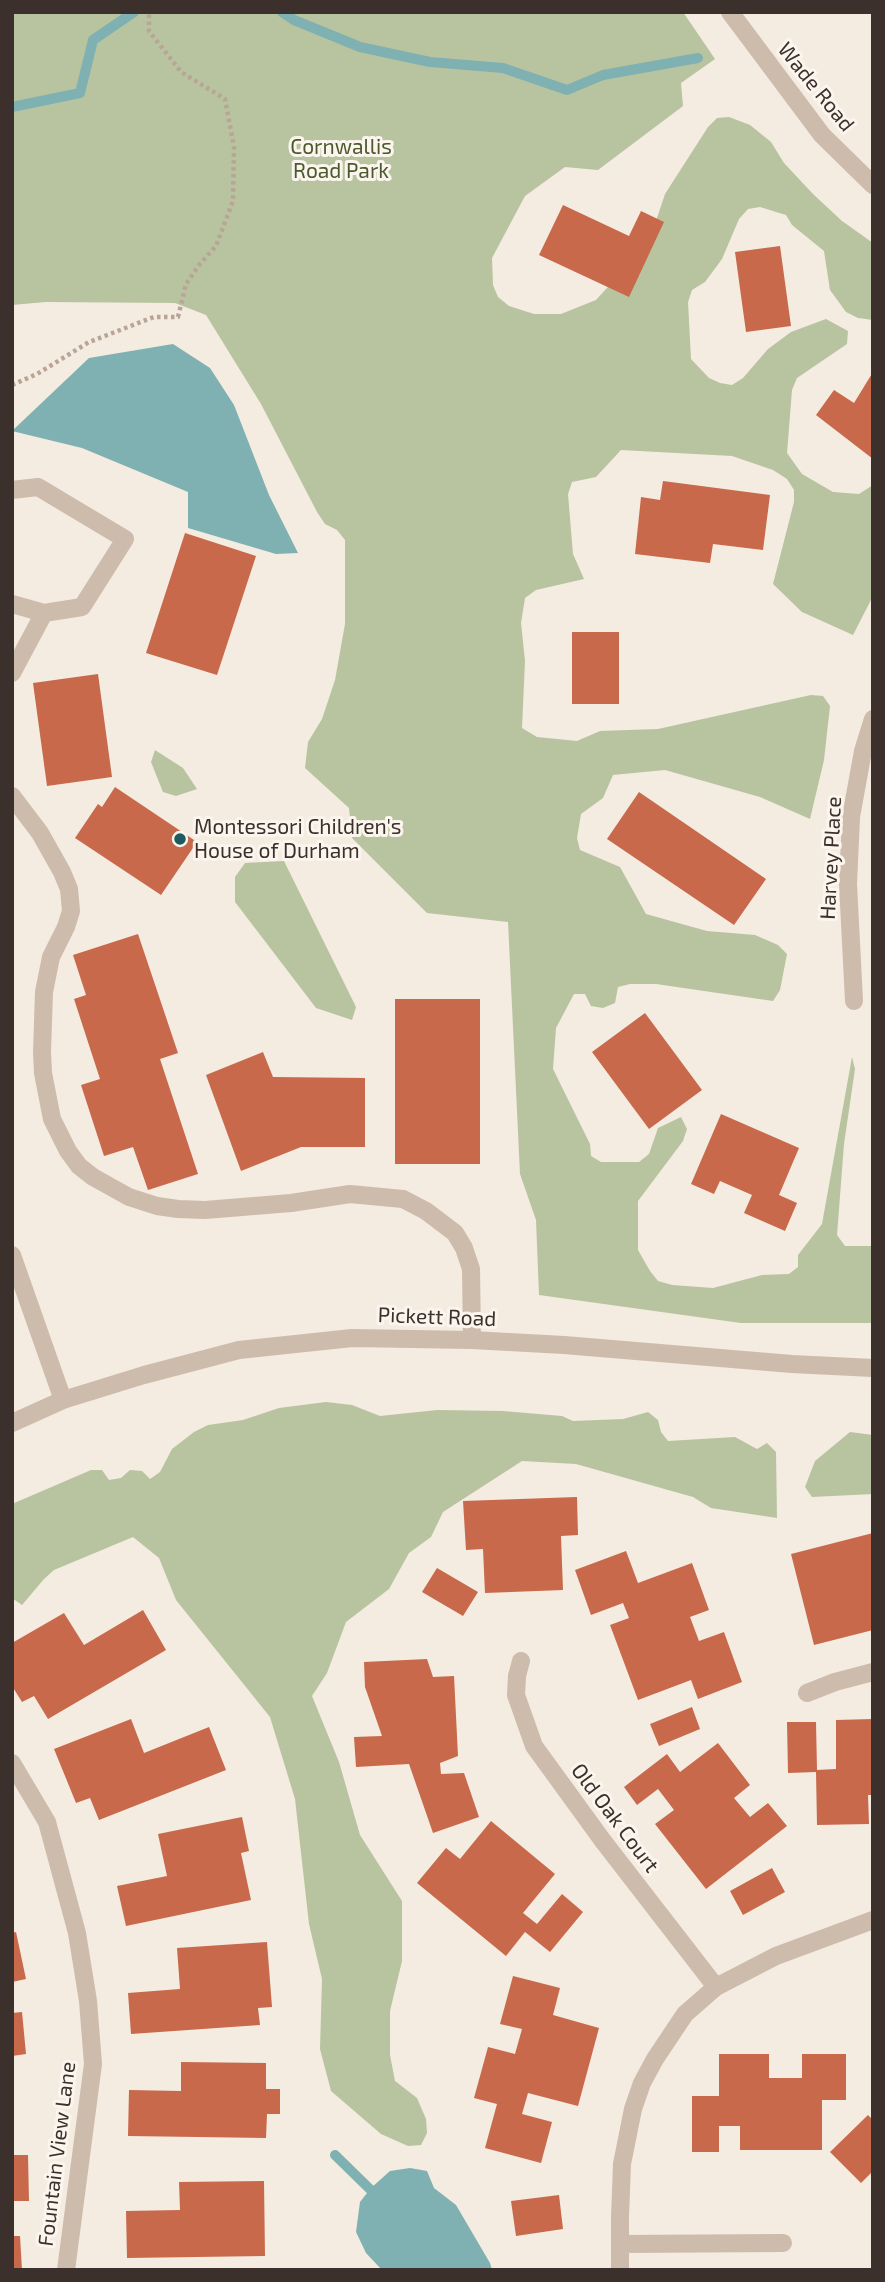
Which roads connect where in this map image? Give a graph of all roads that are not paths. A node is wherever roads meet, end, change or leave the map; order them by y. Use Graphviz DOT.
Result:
graph roads {
  1 [pos="730,12"];
  2 [pos="873,185"];
  3 [pos="12,490"];
  4 [pos="12,604"];
  5 [pos="44,613"];
  6 [pos="12,673"];
  7 [pos="873,719"];
  8 [pos="12,796"];
  9 [pos="854,1001"];
  10 [pos="12,1255"];
  11 [pos="472,1340"];
  12 [pos="873,1368"];
  13 [pos="63,1400"];
  14 [pos="12,1423"];
  15 [pos="521,1661"];
  16 [pos="873,1672"];
  17 [pos="807,1693"];
  18 [pos="12,1763"];
  19 [pos="873,1920"];
  20 [pos="716,1987"];
  21 [pos="783,2243"];
  22 [pos="620,2244"];
  23 [pos="66,2270"];
  24 [pos="620,2270"];
  1 -- 2 [label="street, Wade Road"];
  3 -- 5 [label="street"];
  4 -- 5 [label="street"];
  5 -- 6 [label="street"];
  7 -- 9 [label="street, Harvey Place"];
  8 -- 11 [label="street"];
  10 -- 13 [label="street"];
  11 -- 12 [label="street, Pickett Road"];
  11 -- 13 [label="street, Pickett Road"];
  13 -- 14 [label="street, Pickett Road"];
  15 -- 20 [label="street, Old Oak Court"];
  16 -- 17 [label="street"];
  18 -- 23 [label="street, Fountain View Lane"];
  19 -- 20 [label="street"];
  20 -- 22 [label="street"];
  21 -- 22 [label="street"];
  22 -- 24 [label="street"];
}
